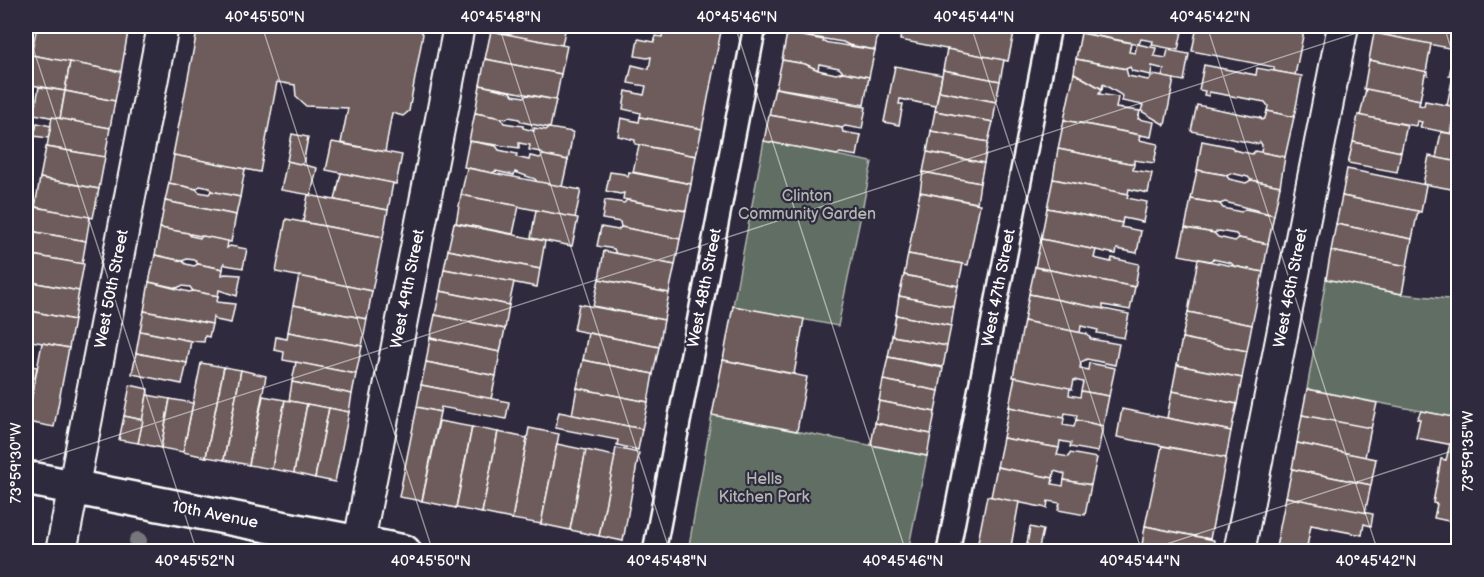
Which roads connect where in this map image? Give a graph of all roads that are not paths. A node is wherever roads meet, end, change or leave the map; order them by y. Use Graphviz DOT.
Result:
graph roads {
  1 [pos="163,26"];
  2 [pos="459,26"];
  3 [pos="755,26"];
  4 [pos="1050,26"];
  5 [pos="1343,26"];
  6 [pos="26,478"];
  7 [pos="74,488"];
  8 [pos="358,547"];
  9 [pos="61,552"];
  10 [pos="404,552"];
  11 [pos="654,552"];
  12 [pos="948,552"];
  13 [pos="1239,552"];
  1 -- 7 [label="main road, West 50th Street"];
  2 -- 8 [label="main road, West 49th Street"];
  3 -- 11 [label="street, West 48th Street"];
  4 -- 12 [label="street, West 47th Street"];
  5 -- 13 [label="main road, West 46th Street"];
  6 -- 7 [label="main road, 10th Avenue"];
  7 -- 8 [label="main road, 10th Avenue"];
  7 -- 9 [label="main road, West 50th Street"];
  8 -- 10 [label="main road, 10th Avenue"];
}
